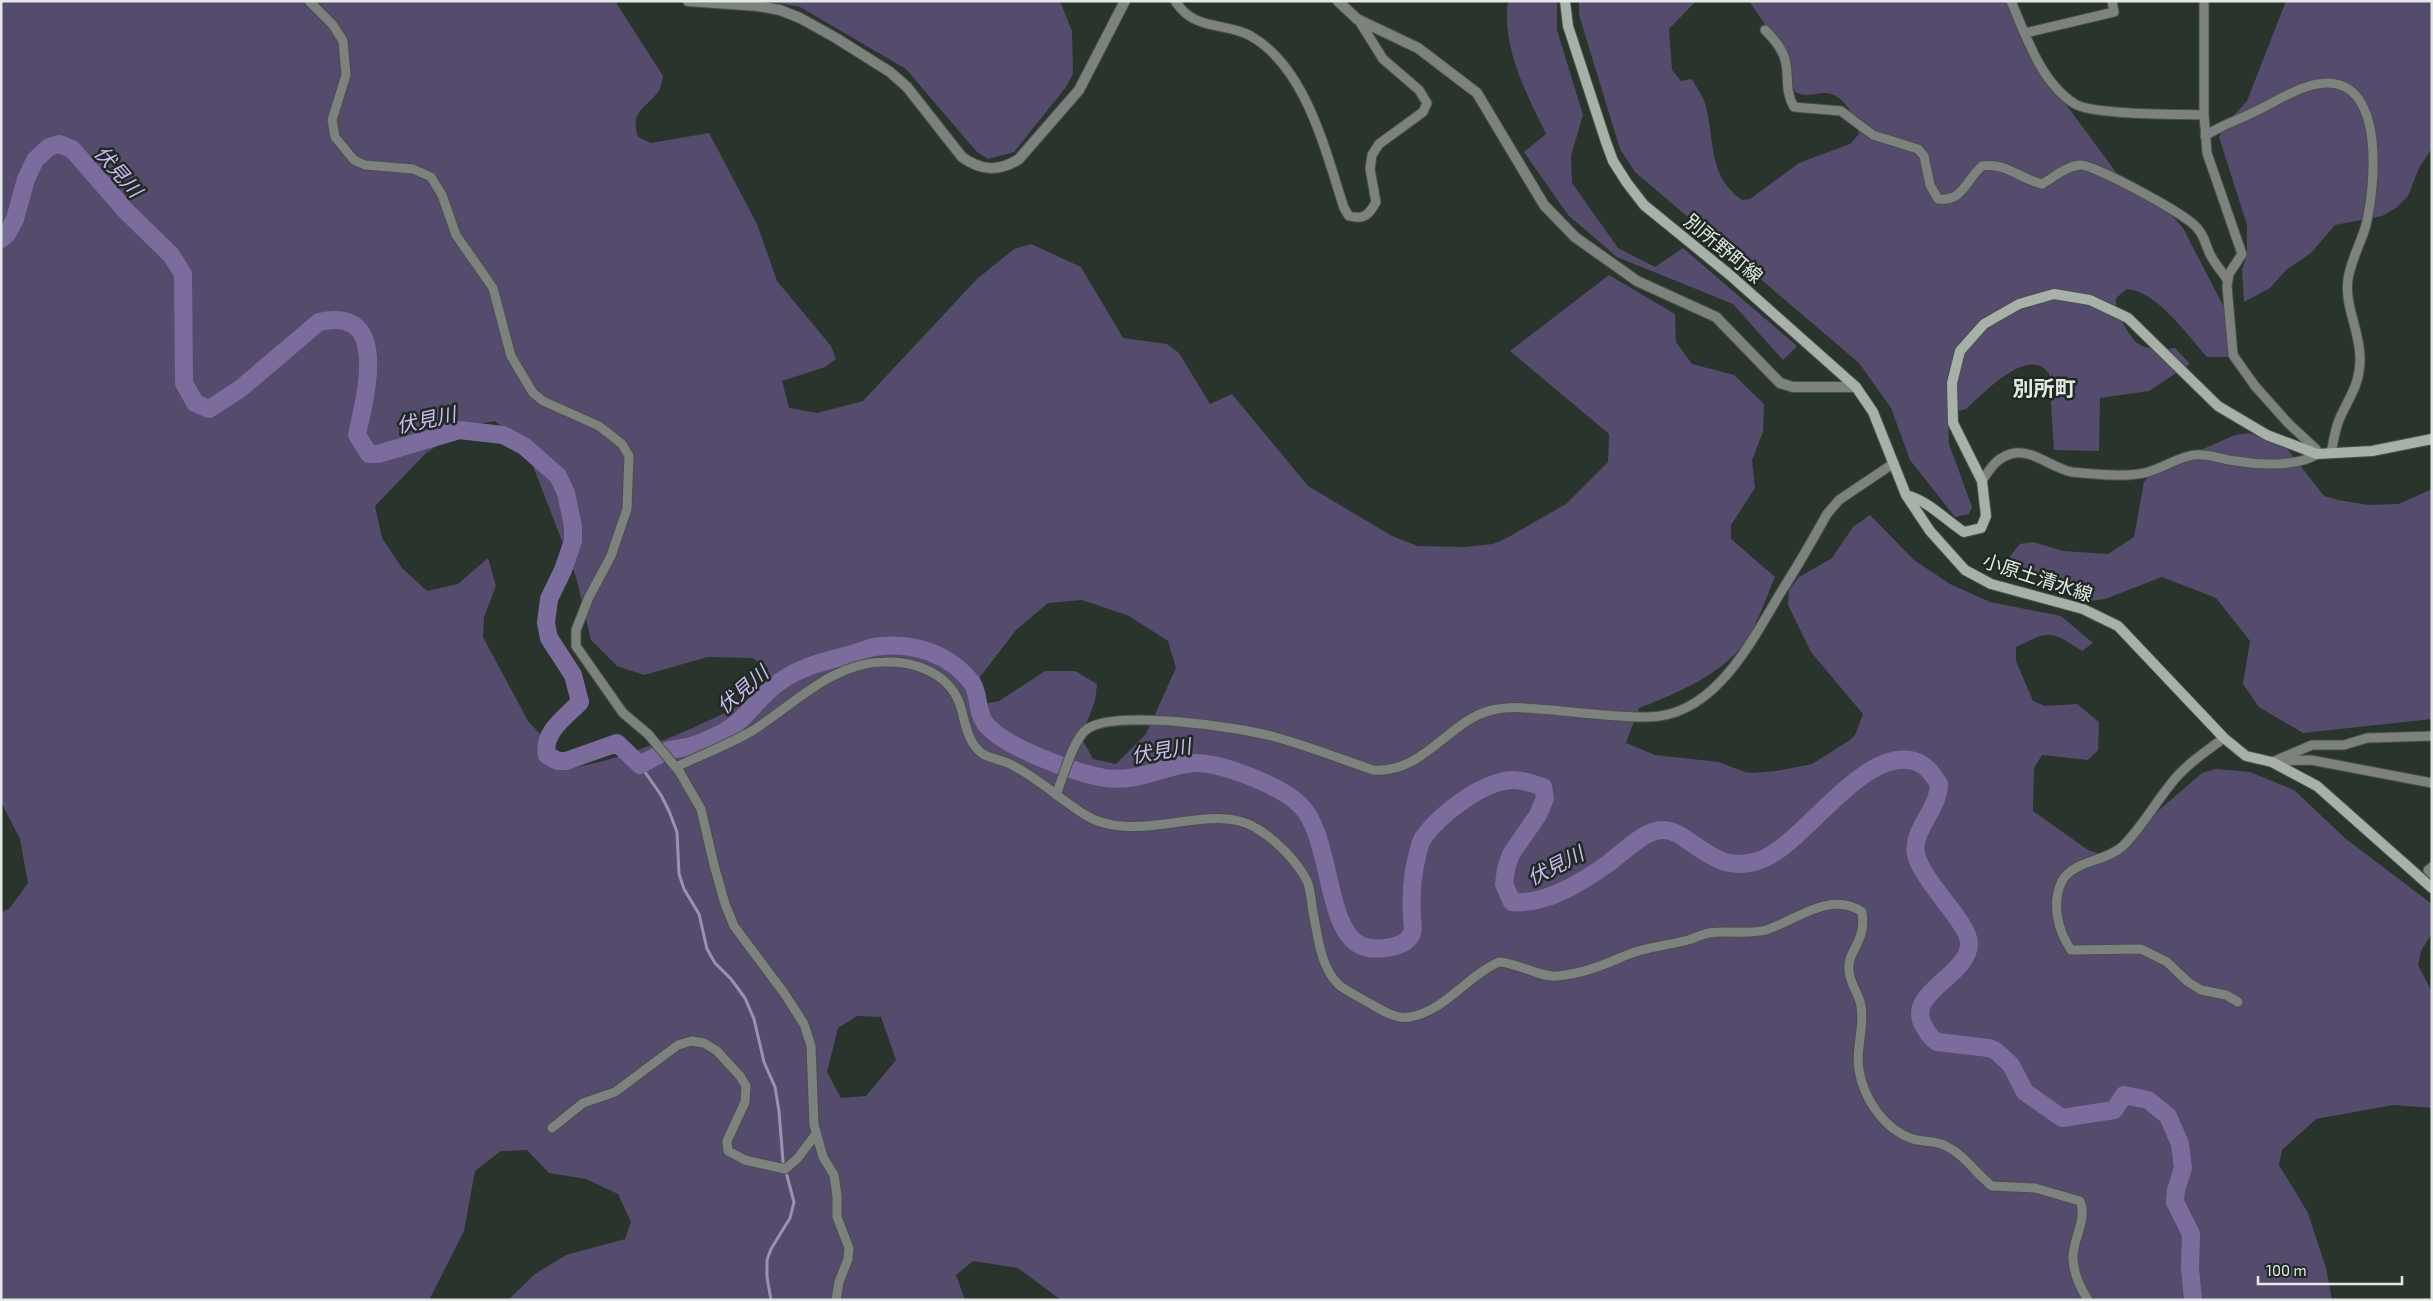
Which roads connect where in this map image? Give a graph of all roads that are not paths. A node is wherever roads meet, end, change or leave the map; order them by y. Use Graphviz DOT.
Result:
graph roads {
  1 [pos="310,1"];
  2 [pos="688,1"];
  3 [pos="1125,1"];
  4 [pos="1175,1"];
  5 [pos="1338,1"];
  6 [pos="1565,1"];
  7 [pos="2011,1"];
  8 [pos="2112,1"];
  9 [pos="2204,1"];
  10 [pos="1357,18"];
  11 [pos="1765,30"];
  12 [pos="2025,33"];
  13 [pos="2204,116"];
  14 [pos="2205,136"];
  15 [pos="2228,281"];
  16 [pos="1856,387"];
  17 [pos="2432,439"];
  18 [pos="2331,453"];
  19 [pos="2317,454"];
  20 [pos="1894,463"];
  21 [pos="1982,481"];
  22 [pos="1906,494"];
  23 [pos="2432,736"];
  24 [pos="2224,738"];
  25 [pos="2272,762"];
  26 [pos="676,767"];
  27 [pos="2432,783"];
  28 [pos="1056,795"];
  29 [pos="2432,866"];
  30 [pos="2432,874"];
  31 [pos="2432,888"];
  32 [pos="2238,1002"];
  33 [pos="552,1128"];
  34 [pos="816,1134"];
  35 [pos="836,1300"];
  36 [pos="2088,1300"];
  1 -- 26 [label="street"];
  2 -- 3 [label="street"];
  4 -- 10 [label="street"];
  5 -- 10 [label="street"];
  6 -- 16 [label="main road, 別所野町線"];
  7 -- 12 [label="street"];
  8 -- 12 [label="street"];
  9 -- 13 [label="street"];
  10 -- 16 [label="street"];
  11 -- 15 [label="street"];
  12 -- 13 [label="street"];
  13 -- 14 [label="street"];
  14 -- 15 [label="street"];
  14 -- 18 [label="street"];
  15 -- 19 [label="street"];
  16 -- 20 [label="main road, 別所野町線"];
  17 -- 18 [label="main road, 小原土清水線"];
  18 -- 19 [label="main road, 小原土清水線"];
  19 -- 21 [label="street"];
  19 -- 21 [label="main road, 小原土清水線"];
  20 -- 22 [label="main road, 別所野町線"];
  20 -- 28 [label="street"];
  21 -- 22 [label="main road, 小原土清水線"];
  22 -- 24 [label="main road, 小原土清水線"];
  23 -- 25 [label="street"];
  24 -- 25 [label="main road, 小原土清水線"];
  24 -- 32 [label="street"];
  25 -- 27 [label="street"];
  25 -- 31 [label="main road, 小原土清水線"];
  26 -- 28 [label="street"];
  26 -- 34 [label="street"];
  28 -- 36 [label="street"];
  29 -- 30 [label="street"];
  33 -- 34 [label="street"];
  34 -- 35 [label="street"];
}
